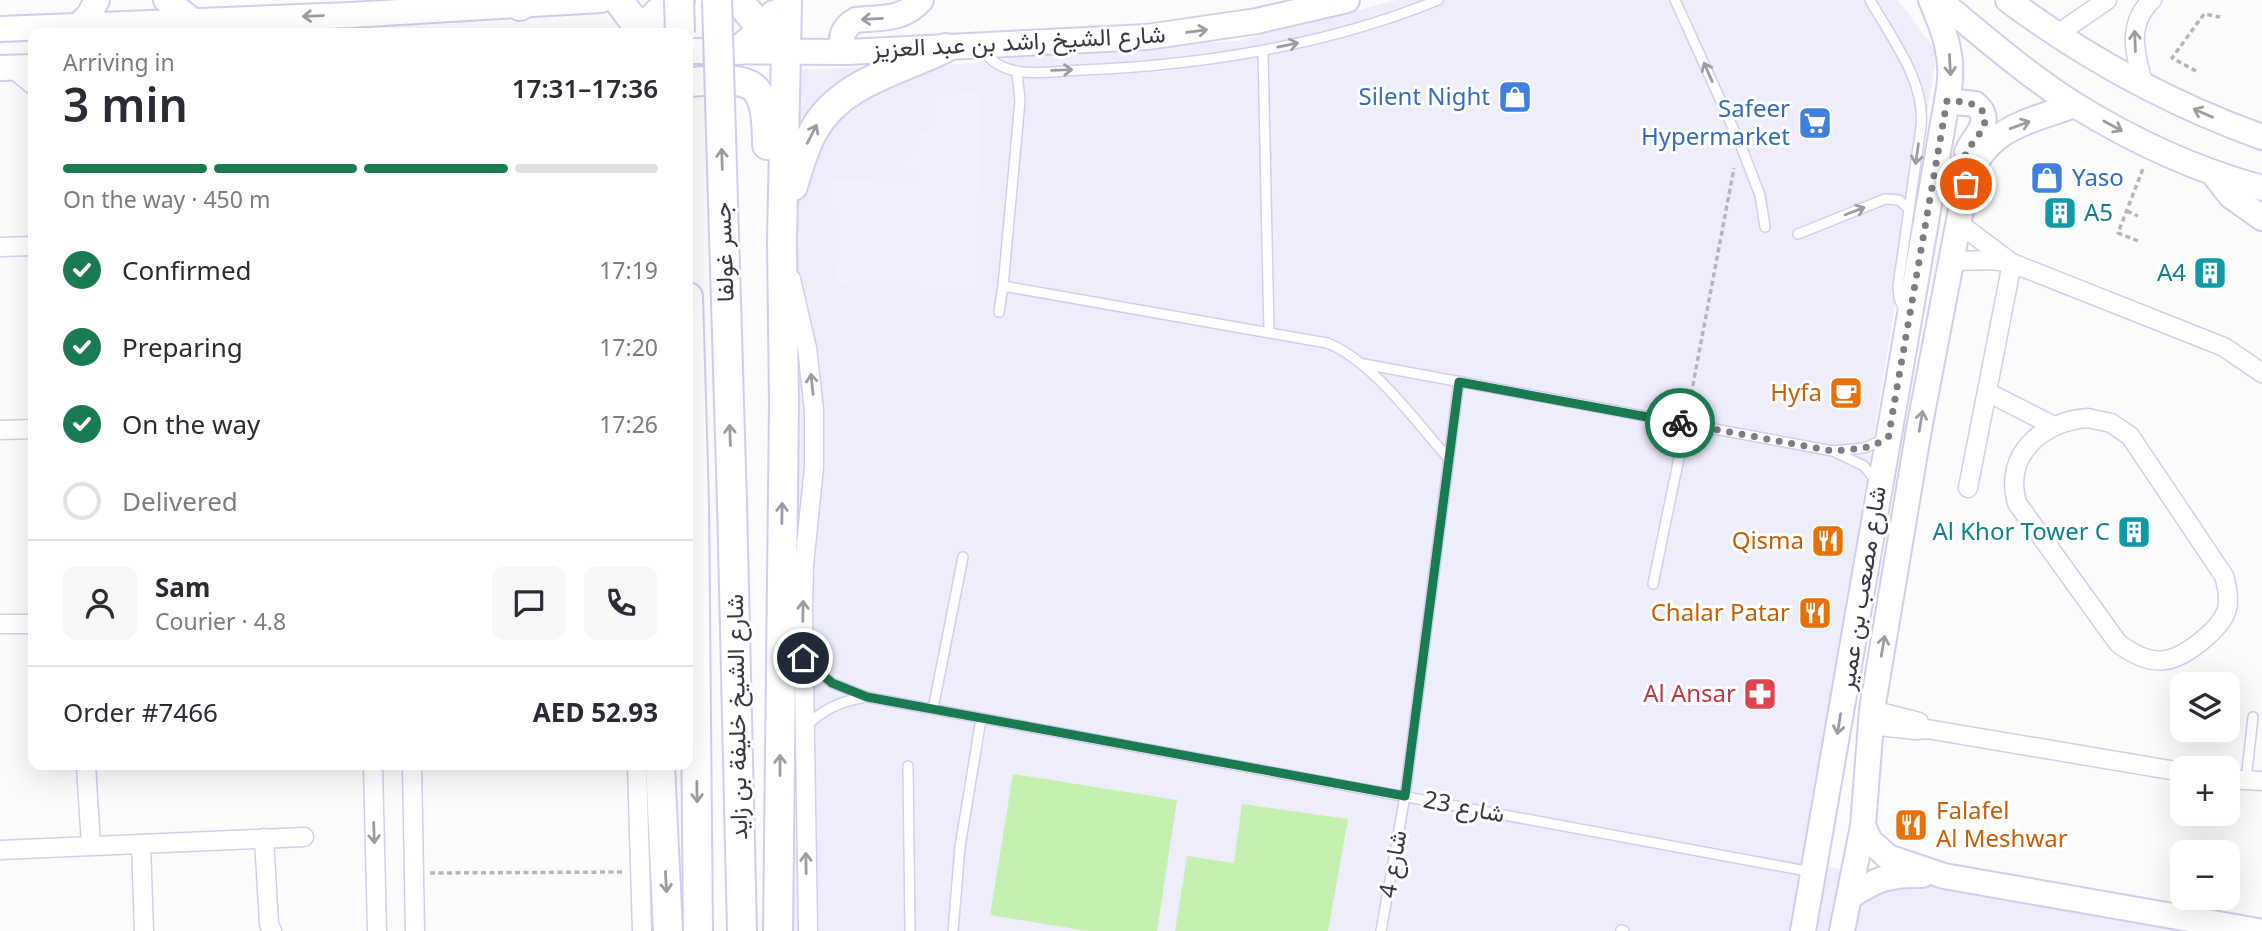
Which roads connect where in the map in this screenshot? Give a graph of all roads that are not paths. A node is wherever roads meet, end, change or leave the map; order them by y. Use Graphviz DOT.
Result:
graph roads {
  1 [pos="97,0"];
  2 [pos="166,0"];
  3 [pos="601,0"];
  4 [pos="618,0"];
  5 [pos="680,0"];
  6 [pos="717,0"];
  7 [pos="738,0"];
  8 [pos="786,0"];
  9 [pos="921,0"];
  10 [pos="1347,0"];
  11 [pos="1438,0"];
  12 [pos="1675,0"];
  13 [pos="1870,0"];
  14 [pos="1931,0"];
  15 [pos="1939,0"];
  16 [pos="2008,0"];
  17 [pos="2107,0"];
  18 [pos="2152,0"];
  19 [pos="525,3"];
  20 [pos="420,5"];
  21 [pos="358,7"];
  22 [pos="192,20"];
  23 [pos="77,27"];
  24 [pos="28,28"];
  25 [pos="38,28"];
  26 [pos="632,28"];
  27 [pos="641,28"];
  28 [pos="680,28"];
  29 [pos="0,29"];
  30 [pos="762,30"];
  31 [pos="2056,35"];
  32 [pos="980,46"];
  33 [pos="945,48"];
  34 [pos="739,50"];
  35 [pos="786,50"];
  36 [pos="693,51"];
  37 [pos="1263,51"];
  38 [pos="847,52"];
  39 [pos="15,67"];
  40 [pos="1017,72"];
  41 [pos="28,80"];
  42 [pos="693,82"];
  43 [pos="2144,87"];
  44 [pos="1947,101"];
  45 [pos="2074,105"];
  46 [pos="2262,137"];
  47 [pos="2213,172"];
  48 [pos="1966,184"];
  49 [pos="2262,188"];
  50 [pos="1917,218"];
  51 [pos="2262,219"];
  52 [pos="1957,222"];
  53 [pos="1765,227"];
  54 [pos="782,231"];
  55 [pos="1798,233"];
  56 [pos="1904,242"];
  57 [pos="28,246"];
  58 [pos="0,247"];
  59 [pos="1950,261"];
  60 [pos="2012,263"];
  61 [pos="1003,286"];
  62 [pos="999,312"];
  63 [pos="1909,318"];
  64 [pos="1269,332"];
  65 [pos="1364,364"];
  66 [pos="2262,373"];
  67 [pos="1459,382"];
  68 [pos="1987,393"];
  69 [pos="1686,424"];
  70 [pos="2054,426"];
  71 [pos="28,429"];
  72 [pos="0,430"];
  73 [pos="1889,436"];
  74 [pos="1833,451"];
  75 [pos="1449,458"];
  76 [pos="693,469"];
  77 [pos="1878,487"];
  78 [pos="1968,488"];
  79 [pos="694,503"];
  80 [pos="732,503"];
  81 [pos="963,557"];
  82 [pos="1653,584"];
  83 [pos="780,620"];
  84 [pos="0,624"];
  85 [pos="28,624"];
  86 [pos="803,658"];
  87 [pos="867,697"];
  88 [pos="933,709"];
  89 [pos="1871,717"];
  90 [pos="2253,717"];
  91 [pos="981,719"];
  92 [pos="804,728"];
  93 [pos="908,766"];
  94 [pos="86,770"];
  95 [pos="373,770"];
  96 [pos="412,770"];
  97 [pos="637,770"];
  98 [pos="660,770"];
  99 [pos="2170,770"];
  100 [pos="2245,780"];
  101 [pos="1405,796"];
  102 [pos="1863,826"];
  103 [pos="304,837"];
  104 [pos="264,838"];
  105 [pos="141,844"];
  106 [pos="91,846"];
  107 [pos="0,850"];
  108 [pos="1814,873"];
  109 [pos="1944,876"];
  110 [pos="1849,897"];
  111 [pos="144,931"];
  112 [pos="272,931"];
  113 [pos="377,931"];
  114 [pos="415,931"];
  115 [pos="642,931"];
  116 [pos="668,931"];
  117 [pos="698,931"];
  118 [pos="742,931"];
  119 [pos="778,931"];
  120 [pos="808,931"];
  121 [pos="910,931"];
  122 [pos="953,931"];
  123 [pos="1381,931"];
  124 [pos="1803,931"];
  125 [pos="1842,931"];
  126 [pos="2258,931"];
  1 -- 23 [label="street"];
  2 -- 22 [label="street"];
  3 -- 19 [label="street"];
  4 -- 26 [label="main road"];
  5 -- 27 [label="main road"];
  5 -- 28 [label="main road, bridge"];
  80 -- 6 [label="main road, جسر غولفا, one-way, bridge"];
  7 -- 30 [label="main road"];
  8 -- 30 [label="main road"];
  8 -- 35 [label="main road"];
  9 -- 38 [label="street, one-way"];
  32 -- 10 [label="street, شارع الشيخ راشد بن عبد العزيز, one-way"];
  37 -- 11 [label="lane, one-way"];
  53 -- 12 [label="lane, one-way"];
  13 -- 50 [label="lane, one-way"];
  14 -- 44 [label="street, شارع مصعب بن عمير, one-way"];
  15 -- 45 [label="street"];
  16 -- 31 [label="street"];
  17 -- 31 [label="street"];
  43 -- 18 [label="street, one-way"];
  19 -- 20 [label="street"];
  20 -- 21 [label="street"];
  21 -- 22 [label="street, one-way"];
  22 -- 23 [label="street"];
  23 -- 25 [label="street"];
  24 -- 29 [label="street"];
  30 -- 34 [label="main road"];
  30 -- 35 [label="main road"];
  31 -- 43 [label="street"];
  32 -- 33 [label="street, شارع الشيخ راشد بن عبد العزيز"];
  32 -- 40 [label="lane"];
  33 -- 38 [label="street, شارع الشيخ راشد بن عبد العزيز"];
  54 -- 33 [label="main road, one-way"];
  34 -- 35 [label="street, شارع الشيخ راشد بن عبد العزيز"];
  34 -- 36 [label="street, شارع الشيخ راشد بن عبد العزيز"];
  35 -- 38 [label="street, شارع الشيخ راشد بن عبد العزيز"];
  35 -- 54 [label="main road"];
  40 -- 37 [label="lane, one-way"];
  37 -- 64 [label="lane"];
  39 -- 41 [label="street"];
  40 -- 61 [label="lane"];
  42 -- 54 [label="main road"];
  46 -- 43 [label="street, one-way"];
  44 -- 48 [label="street"];
  44 -- 50 [label="street, شارع مصعب بن عمير"];
  45 -- 47 [label="street, one-way"];
  48 -- 45 [label="street, شارع مصعب بن عمير, one-way"];
  47 -- 49 [label="street"];
  47 -- 51 [label="street"];
  48 -- 52 [label="street, شارع مصعب بن عمير"];
  55 -- 50 [label="lane, one-way"];
  50 -- 56 [label="street"];
  50 -- 63 [label="street, شارع مصعب بن عمير"];
  52 -- 59 [label="street, شارع مصعب بن عمير"];
  52 -- 60 [label="street"];
  83 -- 54 [label="main road, one-way"];
  86 -- 54 [label="street, one-way"];
  56 -- 63 [label="lane"];
  57 -- 58 [label="street"];
  59 -- 60 [label="street"];
  89 -- 59 [label="street, شارع مصعب بن عمير, one-way"];
  60 -- 66 [label="street"];
  60 -- 68 [label="street"];
  61 -- 62 [label="lane"];
  61 -- 64 [label="lane"];
  63 -- 73 [label="street, شارع مصعب بن عمير"];
  64 -- 65 [label="lane"];
  65 -- 67 [label="lane"];
  65 -- 75 [label="lane"];
  67 -- 69 [label="lane"];
  67 -- 75 [label="lane, شارع 4"];
  68 -- 70 [label="street"];
  68 -- 78 [label="street"];
  69 -- 74 [label="lane"];
  69 -- 82 [label="lane"];
  70 -- 70 [label="street"];
  71 -- 72 [label="street"];
  73 -- 74 [label="lane"];
  73 -- 77 [label="street, شارع مصعب بن عمير"];
  74 -- 77 [label="lane"];
  75 -- 101 [label="lane, شارع 4"];
  76 -- 79 [label="main road, جسر غولفا"];
  77 -- 108 [label="street, شارع مصعب بن عمير, one-way"];
  79 -- 117 [label="main road, شارع الشيخ خليفة بن زايد, one-way"];
  80 -- 118 [label="main road, شارع الشيخ خليفة بن زايد"];
  81 -- 88 [label="lane"];
  83 -- 86 [label="main road"];
  119 -- 83 [label="main road, one-way"];
  84 -- 85 [label="street"];
  86 -- 87 [label="lane, شارع 23"];
  86 -- 92 [label="street"];
  87 -- 88 [label="lane, شارع 23"];
  87 -- 92 [label="lane, شارع 23"];
  88 -- 91 [label="lane, شارع 23"];
  89 -- 99 [label="street"];
  89 -- 102 [label="street, شارع مصعب بن عمير"];
  90 -- 100 [label="lane"];
  91 -- 101 [label="lane, شارع 23"];
  91 -- 122 [label="lane"];
  120 -- 92 [label="street, one-way"];
  93 -- 121 [label="lane"];
  94 -- 106 [label="street"];
  95 -- 113 [label="street, one-way"];
  96 -- 114 [label="street"];
  97 -- 115 [label="street"];
  98 -- 116 [label="main road, one-way"];
  101 -- 108 [label="lane, شارع 23"];
  101 -- 123 [label="lane, شارع 4"];
  102 -- 109 [label="street"];
  102 -- 110 [label="street, شارع مصعب بن عمير"];
  103 -- 104 [label="street"];
  104 -- 105 [label="street"];
  104 -- 112 [label="street"];
  105 -- 106 [label="street"];
  105 -- 111 [label="street"];
  106 -- 107 [label="street"];
  108 -- 124 [label="street, شارع مصعب بن عمير"];
  109 -- 110 [label="street"];
  109 -- 126 [label="street"];
  110 -- 125 [label="street, شارع مصعب بن عمير"];
}
